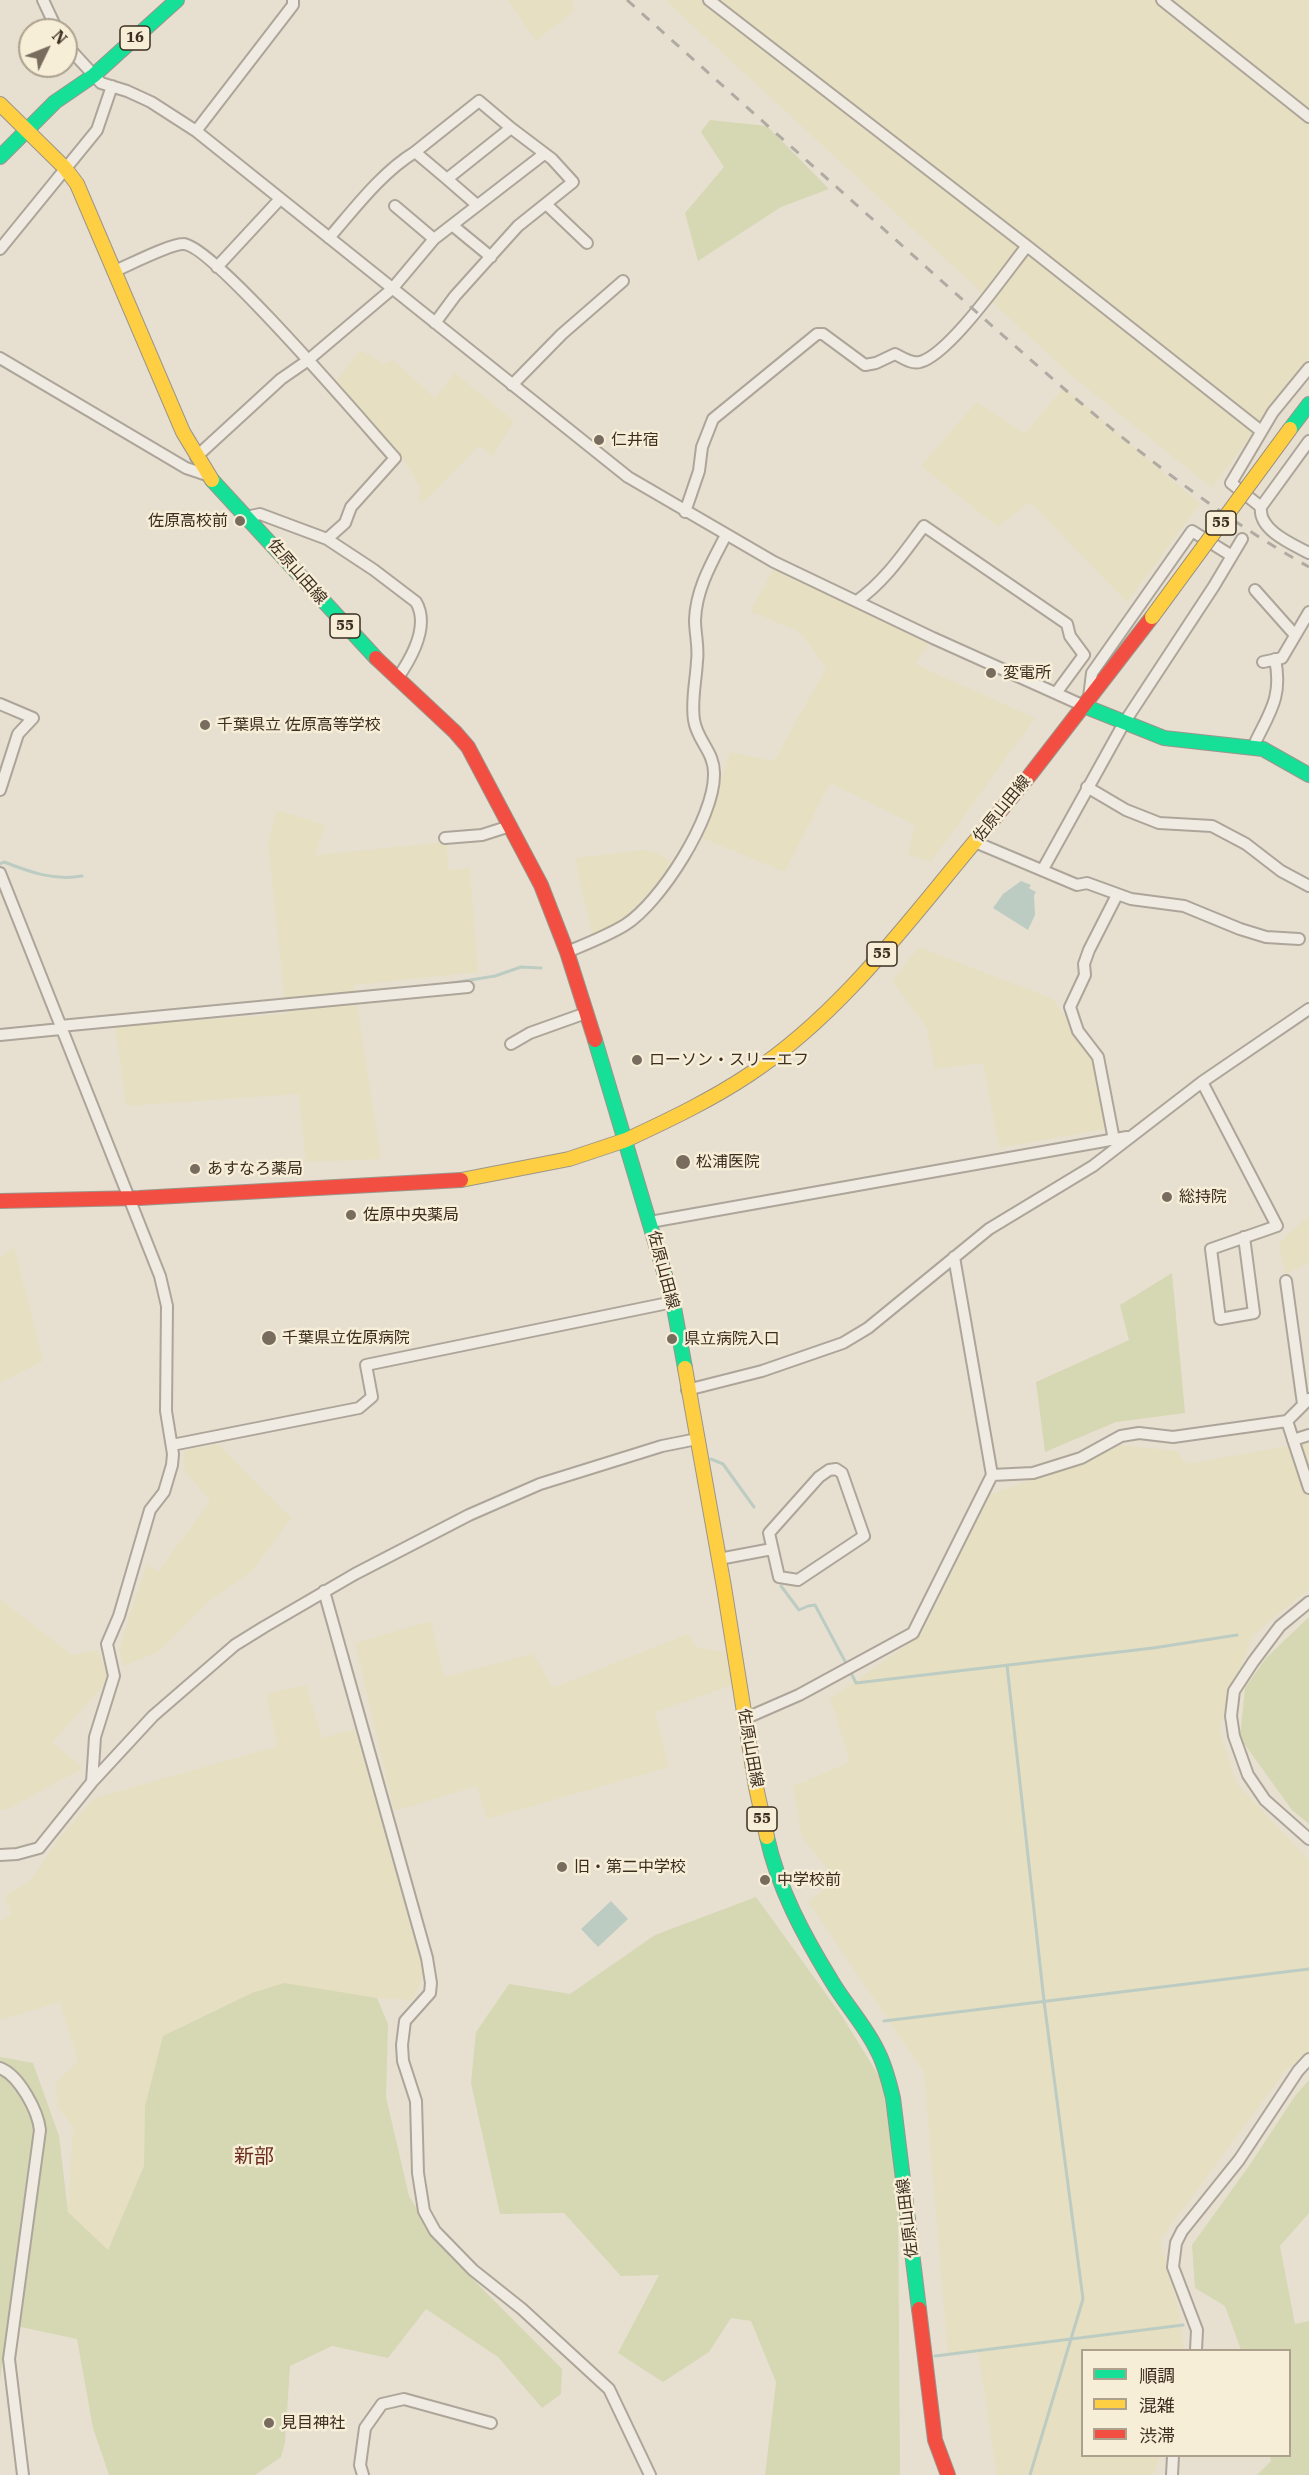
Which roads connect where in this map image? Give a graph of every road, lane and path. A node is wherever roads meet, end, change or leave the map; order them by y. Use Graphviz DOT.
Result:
graph roads {
  1 [pos="43,0"];
  2 [pos="177,0"];
  3 [pos="293,0"];
  4 [pos="709,0"];
  5 [pos="1162,0"];
  6 [pos="51,18"];
  7 [pos="78,59"];
  8 [pos="93,76"];
  9 [pos="112,86"];
  10 [pos="0,104"];
  11 [pos="1309,117"];
  12 [pos="511,128"];
  13 [pos="27,129"];
  14 [pos="196,131"];
  15 [pos="415,152"];
  16 [pos="544,154"];
  17 [pos="0,157"];
  18 [pos="65,168"];
  19 [pos="447,179"];
  20 [pos="279,199"];
  21 [pos="546,204"];
  22 [pos="477,205"];
  23 [pos="395,206"];
  24 [pos="452,225"];
  25 [pos="329,238"];
  26 [pos="434,239"];
  27 [pos="587,243"];
  28 [pos="1027,246"];
  29 [pos="0,249"];
  30 [pos="491,257"];
  31 [pos="217,267"];
  32 [pos="115,271"];
  33 [pos="623,281"];
  34 [pos="392,289"];
  35 [pos="435,323"];
  36 [pos="0,358"];
  37 [pos="307,361"];
  38 [pos="1309,368"];
  39 [pos="512,385"];
  40 [pos="1309,404"];
  41 [pos="1261,431"];
  42 [pos="1309,441"];
  43 [pos="196,457"];
  44 [pos="207,474"];
  45 [pos="1261,507"];
  46 [pos="685,512"];
  47 [pos="246,517"];
  48 [pos="726,535"];
  49 [pos="327,539"];
  50 [pos="1242,539"];
  51 [pos="1309,553"];
  52 [pos="1232,555"];
  53 [pos="1255,590"];
  54 [pos="856,601"];
  55 [pos="1309,612"];
  56 [pos="1295,635"];
  57 [pos="1275,659"];
  58 [pos="1263,662"];
  59 [pos="397,678"];
  60 [pos="1056,693"];
  61 [pos="1086,703"];
  62 [pos="0,704"];
  63 [pos="1124,723"];
  64 [pos="1253,747"];
  65 [pos="1309,775"];
  66 [pos="1087,787"];
  67 [pos="0,790"];
  68 [pos="510,826"];
  69 [pos="445,838"];
  70 [pos="975,842"];
  71 [pos="1043,869"];
  72 [pos="0,873"];
  73 [pos="1309,886"];
  74 [pos="1117,895"];
  75 [pos="1299,939"];
  76 [pos="567,952"];
  77 [pos="468,987"];
  78 [pos="1309,1009"];
  79 [pos="586,1012"];
  80 [pos="60,1026"];
  81 [pos="0,1035"];
  82 [pos="511,1044"];
  83 [pos="1202,1082"];
  84 [pos="1131,1137"];
  85 [pos="626,1140"];
  86 [pos="1114,1140"];
  87 [pos="128,1198"];
  88 [pos="0,1201"];
  89 [pos="650,1222"];
  90 [pos="1244,1237"];
  91 [pos="954,1257"];
  92 [pos="1286,1281"];
  93 [pos="673,1302"];
  94 [pos="687,1390"];
  95 [pos="1306,1401"];
  96 [pos="1287,1421"];
  97 [pos="1309,1435"];
  98 [pos="697,1439"];
  99 [pos="1293,1440"];
  100 [pos="172,1445"];
  101 [pos="992,1475"];
  102 [pos="1309,1488"];
  103 [pos="772,1549"];
  104 [pos="719,1559"];
  105 [pos="324,1591"];
  106 [pos="1309,1602"];
  107 [pos="744,1719"];
  108 [pos="92,1782"];
  109 [pos="1309,1839"];
  110 [pos="0,1855"];
  111 [pos="1309,2059"];
  112 [pos="0,2068"];
  113 [pos="1196,2349"];
  114 [pos="491,2423"];
  115 [pos="1173,2457"];
  116 [pos="949,2474"];
  117 [pos="23,2475"];
  118 [pos="363,2475"];
  119 [pos="650,2475"];
  120 [pos="1172,2475"];
  1 -- 6 [label="street"];
  2 -- 8 [label="main road, 16"];
  3 -- 14 [label="street"];
  4 -- 28 [label="street"];
  5 -- 11 [label="street"];
  7 -- 8 [label="street"];
  8 -- 9 [label="street"];
  8 -- 13 [label="main road, 16"];
  9 -- 14 [label="street"];
  9 -- 18 [label="street"];
  10 -- 13 [label="main road, 55"];
  12 -- 15 [label="street"];
  12 -- 16 [label="street"];
  12 -- 19 [label="street"];
  13 -- 17 [label="main road, 16"];
  13 -- 18 [label="main road, 佐原山田線 / 55"];
  14 -- 20 [label="street"];
  15 -- 19 [label="street"];
  15 -- 25 [label="street"];
  16 -- 21 [label="street"];
  16 -- 22 [label="street"];
  18 -- 29 [label="street"];
  18 -- 32 [label="main road, 佐原山田線 / 55"];
  19 -- 22 [label="street"];
  20 -- 25 [label="street"];
  20 -- 31 [label="street"];
  21 -- 27 [label="street"];
  21 -- 30 [label="street"];
  22 -- 24 [label="street"];
  23 -- 26 [label="street"];
  24 -- 26 [label="street"];
  24 -- 30 [label="street"];
  25 -- 34 [label="street"];
  26 -- 34 [label="street"];
  28 -- 41 [label="street"];
  28 -- 46 [label="street"];
  30 -- 35 [label="street"];
  31 -- 32 [label="street"];
  31 -- 37 [label="street"];
  32 -- 43 [label="main road, 佐原山田線 / 55"];
  33 -- 39 [label="street"];
  34 -- 35 [label="street"];
  34 -- 37 [label="street"];
  35 -- 39 [label="street"];
  36 -- 44 [label="street"];
  37 -- 43 [label="street"];
  37 -- 49 [label="street"];
  38 -- 41 [label="street"];
  39 -- 46 [label="street"];
  40 -- 61 [label="main road, 佐原山田線 / 55, bridge"];
  41 -- 45 [label="street"];
  42 -- 45 [label="street"];
  43 -- 44 [label="main road, 佐原山田線 / 55"];
  44 -- 47 [label="main road, 佐原山田線 / 55"];
  45 -- 51 [label="street"];
  46 -- 48 [label="street"];
  47 -- 49 [label="street"];
  47 -- 59 [label="main road, 佐原山田線 / 55"];
  48 -- 54 [label="street"];
  48 -- 76 [label="street"];
  49 -- 59 [label="street"];
  50 -- 52 [label="street"];
  52 -- 61 [label="street"];
  52 -- 63 [label="street"];
  53 -- 56 [label="street"];
  54 -- 60 [label="street"];
  54 -- 60 [label="street"];
  55 -- 56 [label="street"];
  56 -- 57 [label="street"];
  57 -- 58 [label="street"];
  57 -- 64 [label="street"];
  59 -- 68 [label="main road, 佐原山田線 / 55"];
  60 -- 61 [label="street"];
  61 -- 63 [label="main road"];
  61 -- 70 [label="main road, 佐原山田線 / 55"];
  62 -- 67 [label="street"];
  63 -- 64 [label="main road"];
  63 -- 66 [label="street"];
  64 -- 65 [label="main road"];
  66 -- 71 [label="street"];
  66 -- 73 [label="street"];
  68 -- 69 [label="street"];
  68 -- 76 [label="main road, 佐原山田線 / 55"];
  70 -- 71 [label="street"];
  70 -- 85 [label="main road, 佐原山田線 / 55"];
  71 -- 74 [label="street"];
  72 -- 80 [label="street"];
  74 -- 75 [label="street"];
  74 -- 86 [label="street"];
  76 -- 79 [label="main road, 佐原山田線 / 55"];
  77 -- 80 [label="street"];
  78 -- 83 [label="street"];
  79 -- 82 [label="street"];
  79 -- 85 [label="main road, 佐原山田線 / 55"];
  80 -- 81 [label="street"];
  80 -- 87 [label="street"];
  83 -- 84 [label="street"];
  83 -- 90 [label="street"];
  84 -- 86 [label="street"];
  84 -- 91 [label="street"];
  85 -- 87 [label="main road"];
  85 -- 89 [label="main road, 佐原山田線 / 55"];
  86 -- 89 [label="street"];
  87 -- 88 [label="main road"];
  87 -- 100 [label="street"];
  89 -- 93 [label="main road, 佐原山田線 / 55"];
  90 -- 90 [label="street"];
  91 -- 94 [label="street"];
  91 -- 101 [label="street"];
  92 -- 95 [label="street"];
  93 -- 94 [label="main road, 佐原山田線 / 55"];
  93 -- 100 [label="street"];
  94 -- 98 [label="main road, 佐原山田線 / 55"];
  95 -- 96 [label="street"];
  96 -- 99 [label="street"];
  96 -- 101 [label="street"];
  97 -- 99 [label="street"];
  98 -- 104 [label="main road, 佐原山田線 / 55"];
  98 -- 105 [label="street"];
  99 -- 102 [label="street"];
  100 -- 108 [label="street"];
  101 -- 107 [label="street"];
  103 -- 103 [label="street"];
  103 -- 104 [label="street"];
  104 -- 107 [label="main road, 佐原山田線 / 55"];
  105 -- 108 [label="street"];
  105 -- 119 [label="street"];
  106 -- 109 [label="street"];
  107 -- 116 [label="main road, 佐原山田線 / 55"];
  108 -- 110 [label="street"];
  111 -- 113 [label="street"];
  112 -- 117 [label="street"];
  114 -- 118 [label="street"];
  115 -- 120 [label="street"];
}
